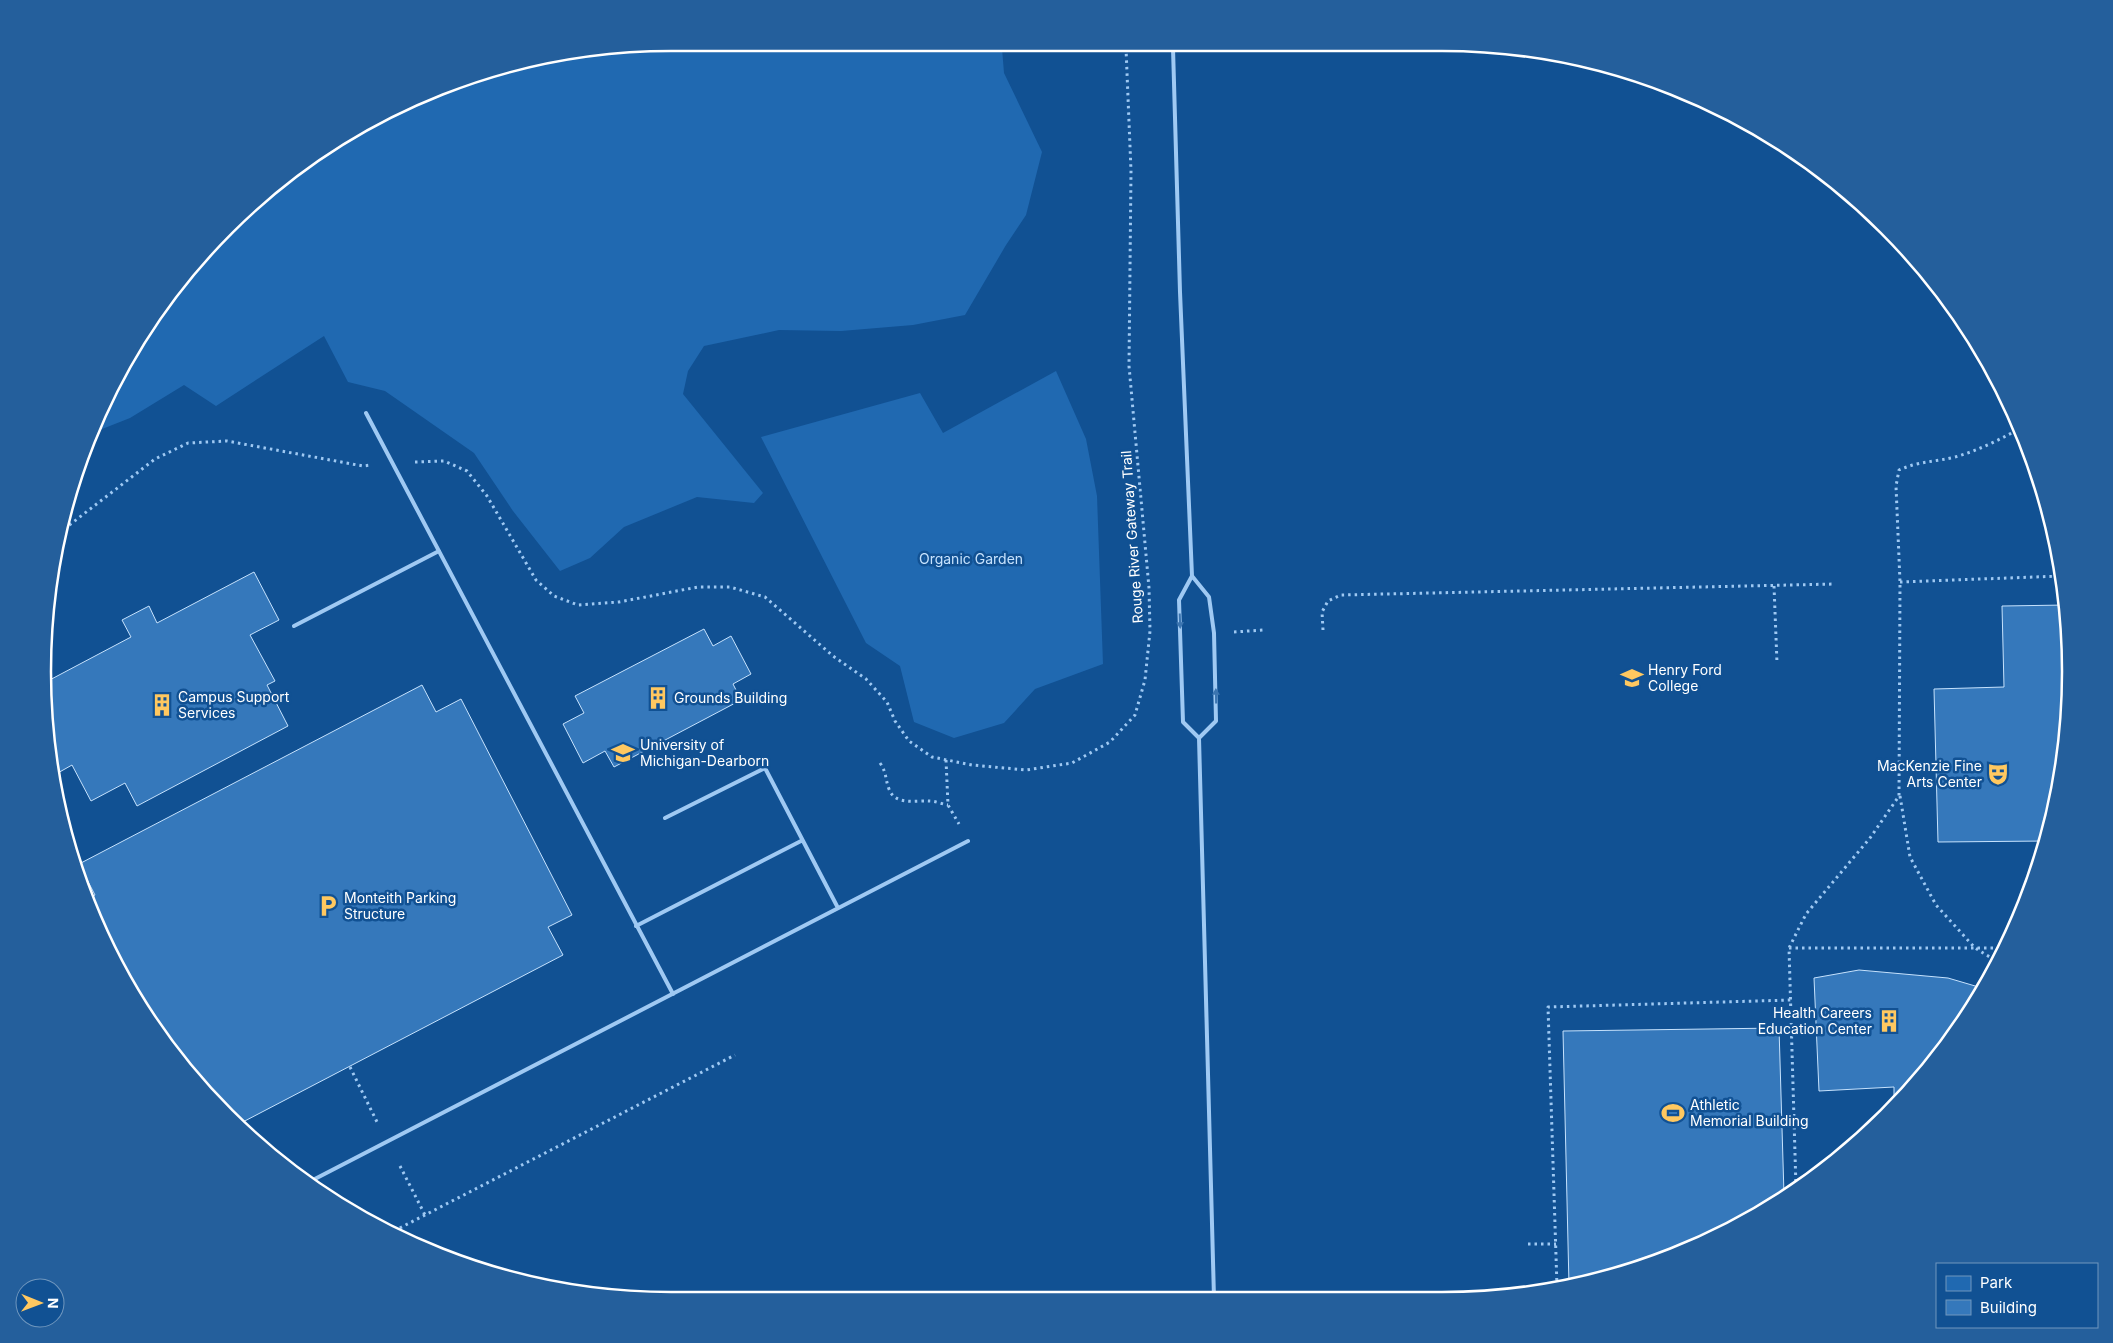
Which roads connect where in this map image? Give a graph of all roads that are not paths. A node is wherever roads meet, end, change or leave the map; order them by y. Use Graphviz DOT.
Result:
graph roads {
  1 [pos="1173,51"];
  2 [pos="366,413"];
  3 [pos="439,551"];
  4 [pos="1192,576"];
  5 [pos="294,626"];
  6 [pos="1199,738"];
  7 [pos="665,818"];
  8 [pos="801,841"];
  9 [pos="968,841"];
  10 [pos="838,908"];
  11 [pos="636,926"];
  12 [pos="673,994"];
  13 [pos="315,1179"];
  14 [pos="1214,1292"];
  1 -- 4 [label="lane"];
  2 -- 3 [label="lane"];
  3 -- 5 [label="lane"];
  3 -- 11 [label="lane"];
  4 -- 6 [label="lane, one-way"];
  6 -- 4 [label="lane, one-way"];
  6 -- 14 [label="lane"];
  7 -- 8 [label="lane"];
  8 -- 10 [label="lane"];
  8 -- 11 [label="lane"];
  9 -- 10 [label="lane"];
  10 -- 12 [label="lane"];
  11 -- 12 [label="lane"];
  12 -- 13 [label="lane"];
}
